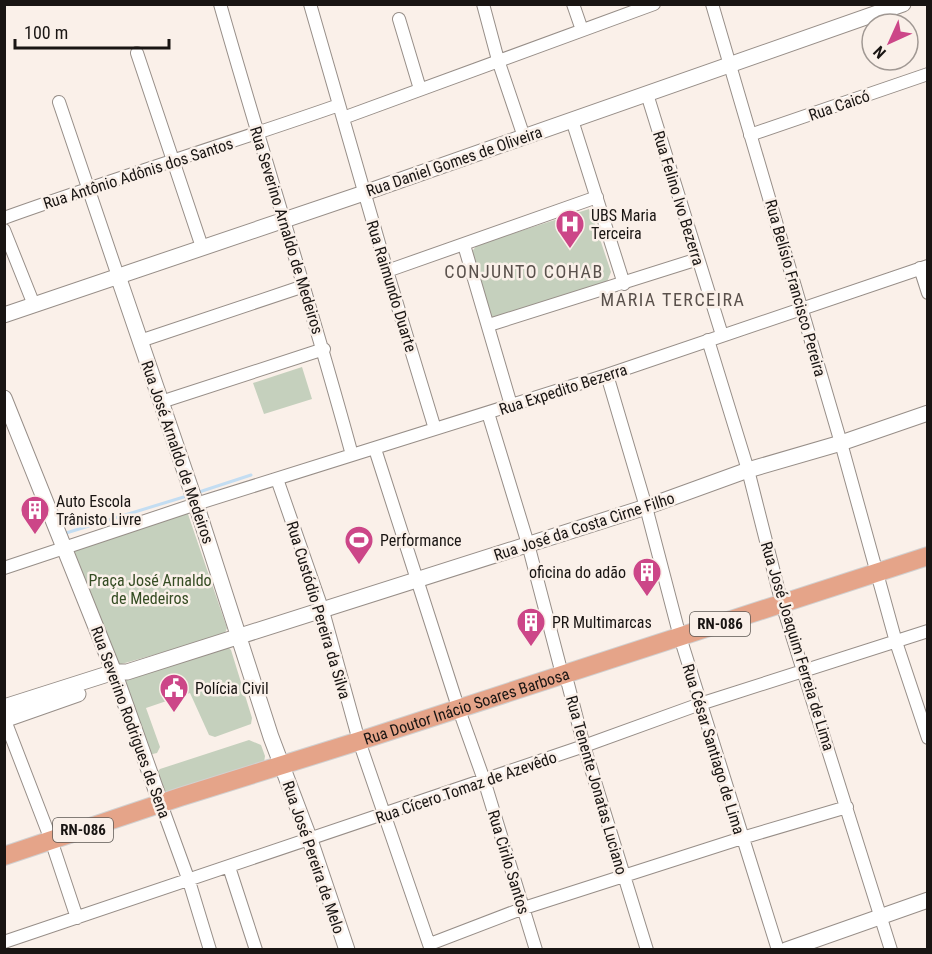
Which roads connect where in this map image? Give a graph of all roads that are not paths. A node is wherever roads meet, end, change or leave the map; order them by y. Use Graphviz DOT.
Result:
graph roads {
  1 [pos="220,4"];
  2 [pos="310,4"];
  3 [pos="483,4"];
  4 [pos="573,4"];
  5 [pos="654,4"];
  6 [pos="712,4"];
  7 [pos="903,4"];
  8 [pos="399,19"];
  9 [pos="582,30"];
  10 [pos="137,53"];
  11 [pos="498,60"];
  12 [pos="731,65"];
  13 [pos="927,74"];
  14 [pos="420,89"];
  15 [pos="647,94"];
  16 [pos="59,102"];
  17 [pos="339,105"];
  18 [pos="343,118"];
  19 [pos="572,120"];
  20 [pos="257,134"];
  21 [pos="750,135"];
  22 [pos="524,137"];
  23 [pos="173,161"];
  24 [pos="88,188"];
  25 [pos="364,193"];
  26 [pos="597,197"];
  27 [pos="4,218"];
  28 [pos="284,220"];
  29 [pos="4,230"];
  30 [pos="464,245"];
  31 [pos="202,247"];
  32 [pos="698,259"];
  33 [pos="924,267"];
  34 [pos="387,271"];
  35 [pos="118,276"];
  36 [pos="624,284"];
  37 [pos="304,286"];
  38 [pos="927,293"];
  39 [pos="34,305"];
  40 [pos="802,310"];
  41 [pos="4,315"];
  42 [pos="489,325"];
  43 [pos="722,335"];
  44 [pos="708,340"];
  45 [pos="140,341"];
  46 [pos="324,349"];
  47 [pos="607,375"];
  48 [pos="4,398"];
  49 [pos="161,402"];
  50 [pos="511,405"];
  51 [pos="488,413"];
  52 [pos="927,413"];
  53 [pos="435,429"];
  54 [pos="841,443"];
  55 [pos="375,449"];
  56 [pos="352,455"];
  57 [pos="748,470"];
  58 [pos="277,480"];
  59 [pos="196,504"];
  60 [pos="646,507"];
  61 [pos="528,544"];
  62 [pos="64,548"];
  63 [pos="927,556"];
  64 [pos="4,568"];
  65 [pos="877,573"];
  66 [pos="417,580"];
  67 [pos="782,604"];
  68 [pos="323,611"];
  69 [pos="927,631"];
  70 [pos="239,637"];
  71 [pos="680,637"];
  72 [pos="896,642"];
  73 [pos="804,670"];
  74 [pos="562,674"];
  75 [pos="120,675"];
  76 [pos="700,704"];
  77 [pos="4,707"];
  78 [pos="458,707"];
  79 [pos="5,719"];
  80 [pos="927,738"];
  81 [pos="359,741"];
  82 [pos="584,746"];
  83 [pos="282,764"];
  84 [pos="484,780"];
  85 [pos="161,804"];
  86 [pos="847,807"];
  87 [pos="385,814"];
  88 [pos="742,838"];
  89 [pos="51,840"];
  90 [pos="310,840"];
  91 [pos="4,856"];
  92 [pos="229,867"];
  93 [pos="624,878"];
  94 [pos="189,881"];
  95 [pos="927,900"];
  96 [pos="524,909"];
  97 [pos="882,915"];
  98 [pos="77,918"];
  99 [pos="4,942"];
  100 [pos="431,947"];
  101 [pos="210,950"];
  102 [pos="256,950"];
  103 [pos="347,950"];
  104 [pos="536,950"];
  105 [pos="646,950"];
  106 [pos="778,950"];
  107 [pos="786,950"];
  108 [pos="891,950"];
  1 -- 20 [label="street, Rua Severino Arnaldo de Medeiros"];
  2 -- 17 [label="street, Rua Raimundo Duarte"];
  3 -- 11 [label="street"];
  4 -- 9 [label="street"];
  5 -- 9 [label="street"];
  6 -- 12 [label="street, Rua Belísio Francisco Pereira"];
  7 -- 12 [label="street, Rua Daniel Gomes de Oliveira"];
  8 -- 14 [label="street"];
  9 -- 11 [label="street"];
  10 -- 23 [label="street"];
  11 -- 14 [label="street"];
  11 -- 22 [label="street"];
  12 -- 15 [label="street, Rua Daniel Gomes de Oliveira"];
  12 -- 21 [label="street, Rua Belísio Francisco Pereira"];
  13 -- 21 [label="street, Rua Caicó"];
  14 -- 18 [label="street"];
  15 -- 19 [label="street, Rua Daniel Gomes de Oliveira"];
  15 -- 32 [label="street, Rua Felino Ivo Bezerra"];
  16 -- 24 [label="street"];
  17 -- 18 [label="street, Rua Raimundo Duarte"];
  17 -- 20 [label="street, Rua Antônio Adônis dos Santos"];
  18 -- 25 [label="street, Rua Raimundo Duarte"];
  19 -- 22 [label="street, Rua Daniel Gomes de Oliveira"];
  19 -- 26 [label="street"];
  20 -- 23 [label="street, Rua Antônio Adônis dos Santos"];
  20 -- 28 [label="street, Rua Severino Arnaldo de Medeiros"];
  21 -- 40 [label="street, Rua Belísio Francisco Pereira"];
  22 -- 25 [label="street, Rua Daniel Gomes de Oliveira"];
  23 -- 24 [label="street, Rua Antônio Adônis dos Santos"];
  23 -- 31 [label="street"];
  24 -- 27 [label="street, Rua Antônio Adônis dos Santos"];
  24 -- 35 [label="street"];
  25 -- 28 [label="street, Rua Daniel Gomes de Oliveira"];
  25 -- 34 [label="street, Rua Raimundo Duarte"];
  26 -- 30 [label="street"];
  26 -- 36 [label="street"];
  28 -- 31 [label="street, Rua Daniel Gomes de Oliveira"];
  28 -- 37 [label="street, Rua Severino Arnaldo de Medeiros"];
  29 -- 39 [label="street"];
  30 -- 34 [label="street"];
  30 -- 42 [label="street"];
  31 -- 35 [label="street, Rua Daniel Gomes de Oliveira"];
  32 -- 36 [label="street"];
  32 -- 43 [label="street, Rua Felino Ivo Bezerra"];
  33 -- 38 [label="street"];
  33 -- 40 [label="street, Rua Expedito Bezerra"];
  34 -- 53 [label="street, Rua Raimundo Duarte"];
  35 -- 39 [label="street, Rua Daniel Gomes de Oliveira"];
  35 -- 45 [label="street, Rua José Arnaldo de Medeiros"];
  36 -- 42 [label="street"];
  37 -- 45 [label="street"];
  37 -- 46 [label="street, Rua Severino Arnaldo de Medeiros"];
  39 -- 41 [label="street, Rua Daniel Gomes de Oliveira"];
  40 -- 43 [label="street, Rua Expedito Bezerra"];
  40 -- 54 [label="street, Rua Belísio Francisco Pereira"];
  42 -- 50 [label="street"];
  43 -- 44 [label="street, Rua Expedito Bezerra"];
  44 -- 47 [label="street, Rua Expedito Bezerra"];
  44 -- 57 [label="street, Rua José Joaquim Ferreia de Lima"];
  45 -- 49 [label="street, Rua José Arnaldo de Medeiros"];
  46 -- 49 [label="street"];
  46 -- 56 [label="street, Rua Severino Arnaldo de Medeiros"];
  47 -- 50 [label="street, Rua Expedito Bezerra"];
  47 -- 60 [label="street, Rua César Santiago de Lima"];
  48 -- 62 [label="street, Rua Severino Rodrigues de Sena"];
  49 -- 59 [label="street, Rua José Arnaldo de Medeiros"];
  50 -- 51 [label="street, Rua Expedito Bezerra"];
  51 -- 53 [label="street, Rua Expedito Bezerra"];
  51 -- 61 [label="street, Rua Tenente Jonatas Luciano"];
  52 -- 54 [label="street, Rua José da Costa Cirne Filho"];
  53 -- 55 [label="street, Rua Expedito Bezerra"];
  54 -- 57 [label="street, Rua José da Costa Cirne Filho"];
  54 -- 65 [label="street, Rua Belísio Francisco Pereira"];
  55 -- 56 [label="street, Rua Expedito Bezerra"];
  55 -- 66 [label="street, Rua Cirilo Santos"];
  56 -- 58 [label="street, Rua Expedito Bezerra"];
  57 -- 60 [label="street, Rua José da Costa Cirne Filho"];
  57 -- 67 [label="street, Rua José Joaquim Ferreia de Lima"];
  58 -- 59 [label="street, Rua Expedito Bezerra"];
  58 -- 68 [label="street, Rua Custódio Pereira da Silva"];
  59 -- 62 [label="street, Rua Expedito Bezerra"];
  59 -- 70 [label="street, Rua José Arnaldo de Medeiros"];
  60 -- 61 [label="street, Rua José da Costa Cirne Filho"];
  60 -- 71 [label="street, Rua César Santiago de Lima"];
  61 -- 66 [label="street, Rua José da Costa Cirne Filho"];
  61 -- 74 [label="street, Rua Tenente Jonatas Luciano"];
  62 -- 64 [label="street, Rua Expedito Bezerra"];
  62 -- 75 [label="street, Rua Severino Rodrigues de Sena"];
  63 -- 65 [label="main road, Rua Doutor Inácio Soares Barbosa / RN-086"];
  65 -- 67 [label="main road, Rua Doutor Inácio Soares Barbosa / RN-086"];
  65 -- 72 [label="street, Rua Belísio Francisco Pereira"];
  66 -- 68 [label="street, Rua José da Costa Cirne Filho"];
  66 -- 78 [label="street, Rua Cirilo Santos"];
  67 -- 71 [label="main road, Rua Doutor Inácio Soares Barbosa / RN-086"];
  67 -- 73 [label="street, Rua José Joaquim Ferreia de Lima"];
  68 -- 70 [label="street, Rua José da Costa Cirne Filho"];
  68 -- 81 [label="street, Rua Custódio Pereira da Silva"];
  69 -- 72 [label="street, Rua Cícero Tomaz de Azevêdo"];
  70 -- 75 [label="street, Rua José da Costa Cirne Filho"];
  70 -- 83 [label="street, Rua José Arnaldo de Medeiros"];
  71 -- 74 [label="main road, Rua Doutor Inácio Soares Barbosa / RN-086"];
  71 -- 76 [label="street, Rua César Santiago de Lima"];
  72 -- 73 [label="street, Rua Cícero Tomaz de Azevêdo"];
  72 -- 80 [label="street, Rua Belísio Francisco Pereira"];
  73 -- 76 [label="street, Rua Cícero Tomaz de Azevêdo"];
  73 -- 86 [label="street, Rua José Joaquim Ferreia de Lima"];
  74 -- 78 [label="main road, Rua Doutor Inácio Soares Barbosa / RN-086"];
  74 -- 82 [label="street, Rua Tenente Jonatas Luciano"];
  75 -- 77 [label="street"];
  75 -- 79 [label="street"];
  75 -- 85 [label="street, Rua Severino Rodrigues de Sena"];
  76 -- 82 [label="street, Rua Cícero Tomaz de Azevêdo"];
  76 -- 88 [label="street, Rua César Santiago de Lima"];
  78 -- 81 [label="main road, Rua Doutor Inácio Soares Barbosa / RN-086"];
  78 -- 84 [label="street, Rua Cirilo Santos"];
  79 -- 89 [label="street"];
  81 -- 83 [label="main road, Rua Doutor Inácio Soares Barbosa / RN-086"];
  81 -- 87 [label="street, Rua Custódio Pereira da Silva"];
  82 -- 84 [label="street, Rua Cícero Tomaz de Azevêdo"];
  82 -- 93 [label="street, Rua Tenente Jonatas Luciano"];
  83 -- 85 [label="main road, Rua Doutor Inácio Soares Barbosa / RN-086"];
  83 -- 90 [label="street, Rua José Pereira de Melo"];
  84 -- 87 [label="street, Rua Cícero Tomaz de Azevêdo"];
  84 -- 96 [label="street, Rua Cirilo Santos"];
  85 -- 89 [label="main road, Rua Doutor Inácio Soares Barbosa / RN-086"];
  85 -- 94 [label="street, Rua Severino Rodrigues de Sena"];
  86 -- 88 [label="street"];
  86 -- 97 [label="street, Rua José Joaquim Ferreia de Lima"];
  87 -- 90 [label="street, Rua Cícero Tomaz de Azevêdo"];
  87 -- 100 [label="street, Rua Custódio Pereira da Silva"];
  88 -- 93 [label="street"];
  88 -- 106 [label="street, Rua César Santiago de Lima"];
  89 -- 91 [label="main road, Rua Doutor Inácio Soares Barbosa / RN-086"];
  89 -- 98 [label="street"];
  90 -- 92 [label="street, Rua Cícero Tomaz de Azevêdo"];
  90 -- 103 [label="street, Rua José Pereira de Melo"];
  92 -- 94 [label="street, Rua Cícero Tomaz de Azevêdo"];
  92 -- 102 [label="street"];
  93 -- 96 [label="street"];
  93 -- 105 [label="street, Rua Tenente Jonatas Luciano"];
  94 -- 98 [label="street, Rua Cícero Tomaz de Azevêdo"];
  94 -- 101 [label="street, Rua Severino Rodrigues de Sena"];
  95 -- 97 [label="street"];
  96 -- 100 [label="street"];
  96 -- 104 [label="street, Rua Cirilo Santos"];
  97 -- 107 [label="street"];
  97 -- 108 [label="street, Rua José Joaquim Ferreia de Lima"];
  98 -- 99 [label="street, Rua Cícero Tomaz de Azevêdo"];
}
